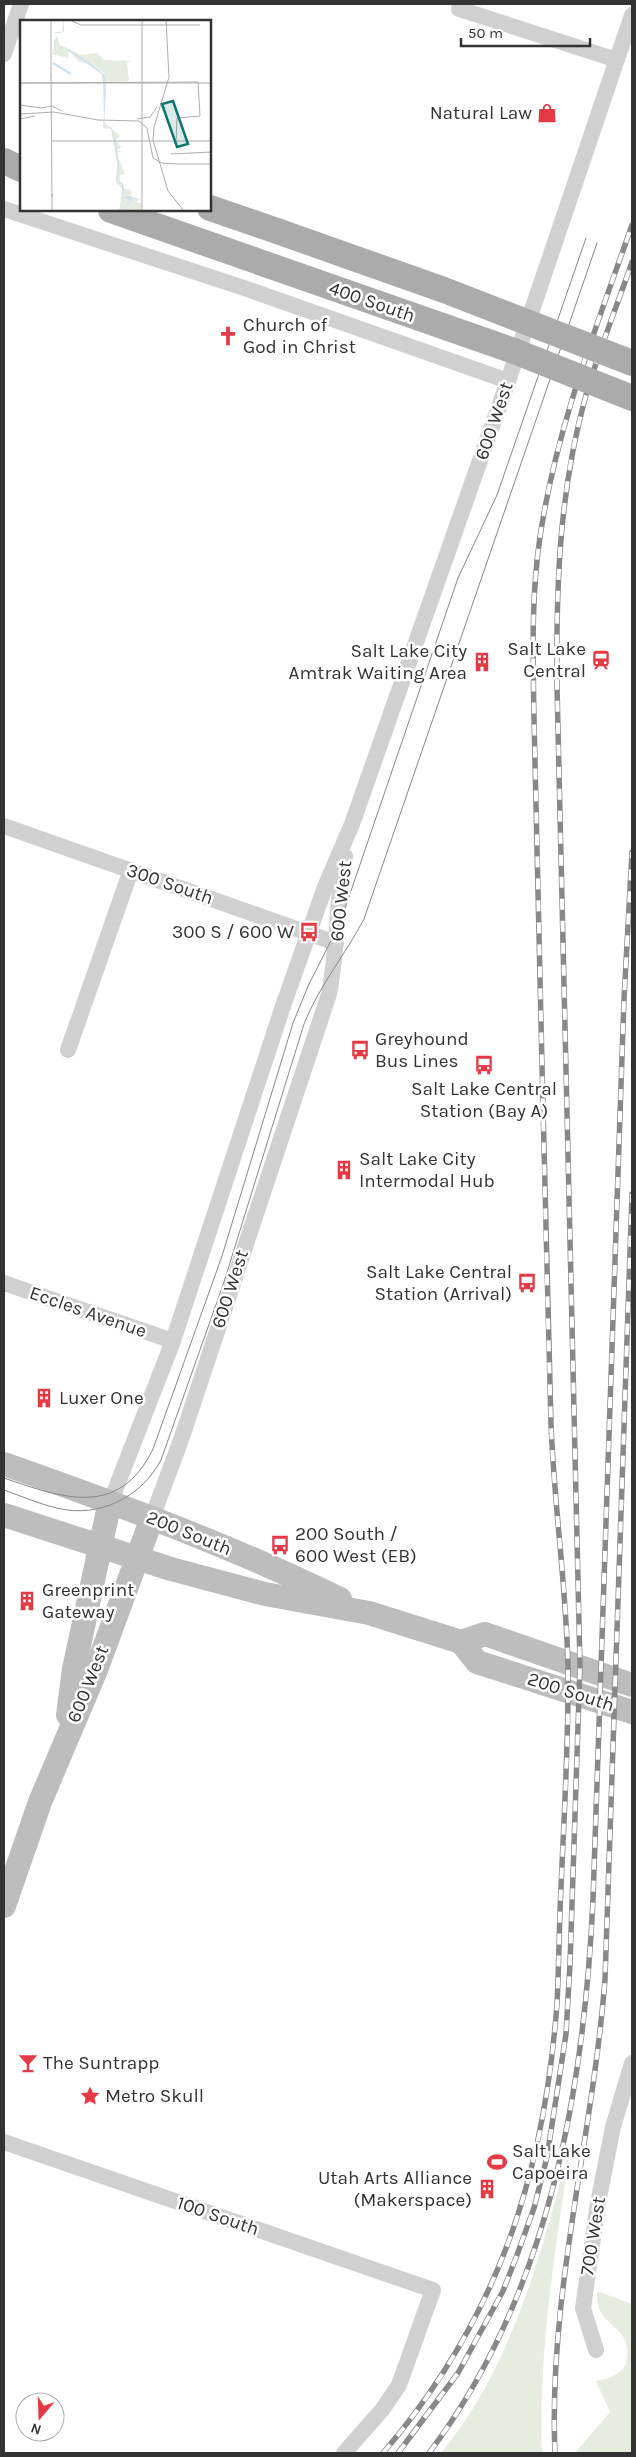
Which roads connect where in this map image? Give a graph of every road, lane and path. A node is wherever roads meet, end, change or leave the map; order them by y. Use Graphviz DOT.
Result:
graph roads {
  1 [pos="21,4"];
  2 [pos="459,8"];
  3 [pos="632,15"];
  4 [pos="4,54"];
  5 [pos="617,60"];
  6 [pos="4,154"];
  7 [pos="20,158"];
  8 [pos="4,161"];
  9 [pos="20,169"];
  10 [pos="211,208"];
  11 [pos="4,209"];
  12 [pos="114,211"];
  13 [pos="632,363"];
  14 [pos="508,381"];
  15 [pos="632,398"];
  16 [pos="352,824"];
  17 [pos="4,826"];
  18 [pos="130,870"];
  19 [pos="309,932"];
  20 [pos="336,943"];
  21 [pos="68,1050"];
  22 [pos="4,1283"];
  23 [pos="173,1341"];
  24 [pos="4,1464"];
  25 [pos="110,1503"];
  26 [pos="4,1515"];
  27 [pos="152,1518"];
  28 [pos="101,1547"];
  29 [pos="137,1559"];
  30 [pos="368,1613"];
  31 [pos="461,1642"];
  32 [pos="632,1685"];
  33 [pos="632,1712"];
  34 [pos="64,1742"];
  35 [pos="4,1906"];
  36 [pos="632,2063"];
  37 [pos="4,2142"];
  38 [pos="596,2350"];
  39 [pos="344,2453"];
  1 -- 4 [label="street"];
  2 -- 5 [label="street"];
  3 -- 5 [label="street, 600 West"];
  5 -- 14 [label="street, 600 West"];
  6 -- 7 [label="main road"];
  8 -- 9 [label="main road"];
  10 -- 13 [label="main road, 400 South, bridge"];
  11 -- 14 [label="street, 400 South"];
  12 -- 15 [label="main road, 400 South, bridge"];
  14 -- 16 [label="street, 600 West"];
  16 -- 19 [label="street, 600 West"];
  16 -- 20 [label="street, 600 West"];
  17 -- 18 [label="street, 300 South"];
  18 -- 19 [label="street, 300 South"];
  18 -- 21 [label="street"];
  19 -- 20 [label="street, 300 South"];
  19 -- 23 [label="street, 600 West"];
  20 -- 27 [label="street, 600 West"];
  22 -- 23 [label="street, Eccles Avenue"];
  23 -- 25 [label="street, 600 West"];
  24 -- 25 [label="street, 200 South"];
  25 -- 27 [label="street, 200 South"];
  25 -- 28 [label="street, 600 West"];
  26 -- 28 [label="street, 200 South"];
  27 -- 29 [label="street, 600 West"];
  27 -- 30 [label="street, 200 South"];
  28 -- 29 [label="street, 200 South"];
  28 -- 34 [label="street, 600 West"];
  29 -- 30 [label="street, 200 South"];
  29 -- 34 [label="street, 600 West"];
  30 -- 31 [label="street, 200 South"];
  31 -- 32 [label="street, 200 South"];
  31 -- 33 [label="street, 200 South"];
  34 -- 35 [label="street, 600 West"];
  36 -- 38 [label="street, 700 West"];
  37 -- 39 [label="street, 100 South"];
}
